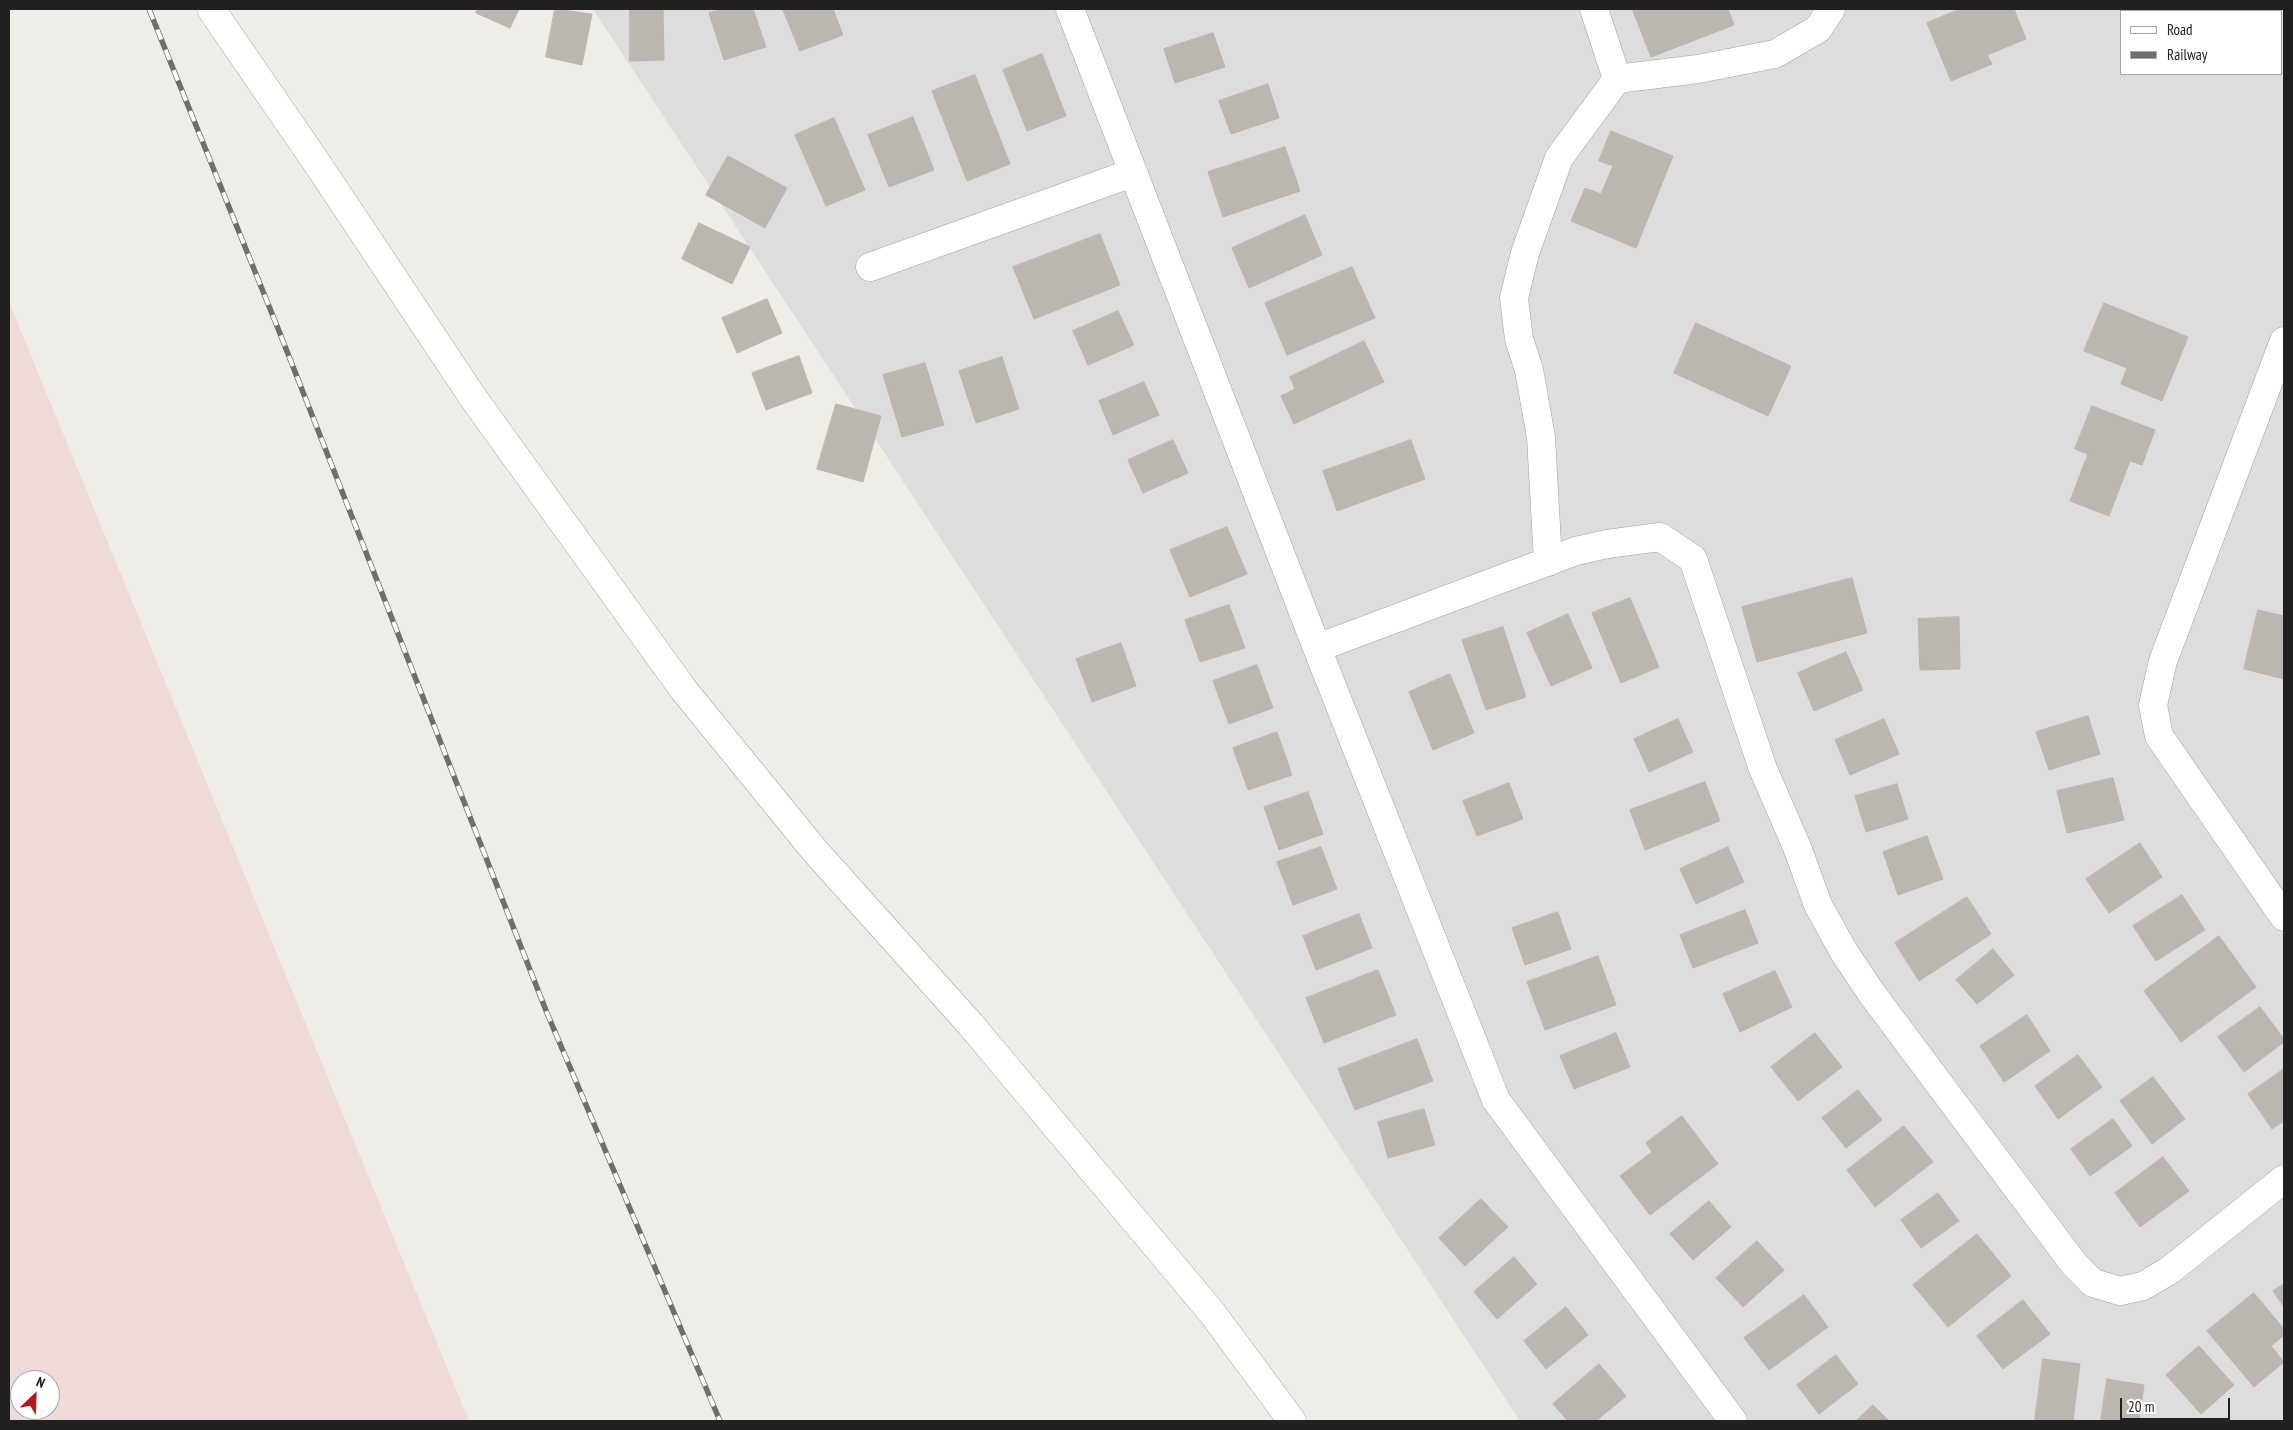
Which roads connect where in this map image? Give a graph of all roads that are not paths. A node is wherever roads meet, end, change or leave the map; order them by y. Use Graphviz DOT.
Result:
graph roads {
  1 [pos="210,9"];
  2 [pos="1070,9"];
  3 [pos="1594,9"];
  4 [pos="1830,9"];
  5 [pos="1617,79"];
  6 [pos="1132,173"];
  7 [pos="870,267"];
  8 [pos="2284,341"];
  9 [pos="1548,562"];
  10 [pos="1317,648"];
  11 [pos="2284,917"];
  12 [pos="2284,1180"];
  13 [pos="1292,1421"];
  14 [pos="1733,1421"];
  1 -- 13 [label="street"];
  2 -- 6 [label="street"];
  3 -- 5 [label="street"];
  4 -- 5 [label="street"];
  5 -- 9 [label="street"];
  6 -- 7 [label="street"];
  6 -- 10 [label="street"];
  8 -- 11 [label="street"];
  9 -- 10 [label="street"];
  9 -- 12 [label="street"];
  10 -- 14 [label="street"];
}
